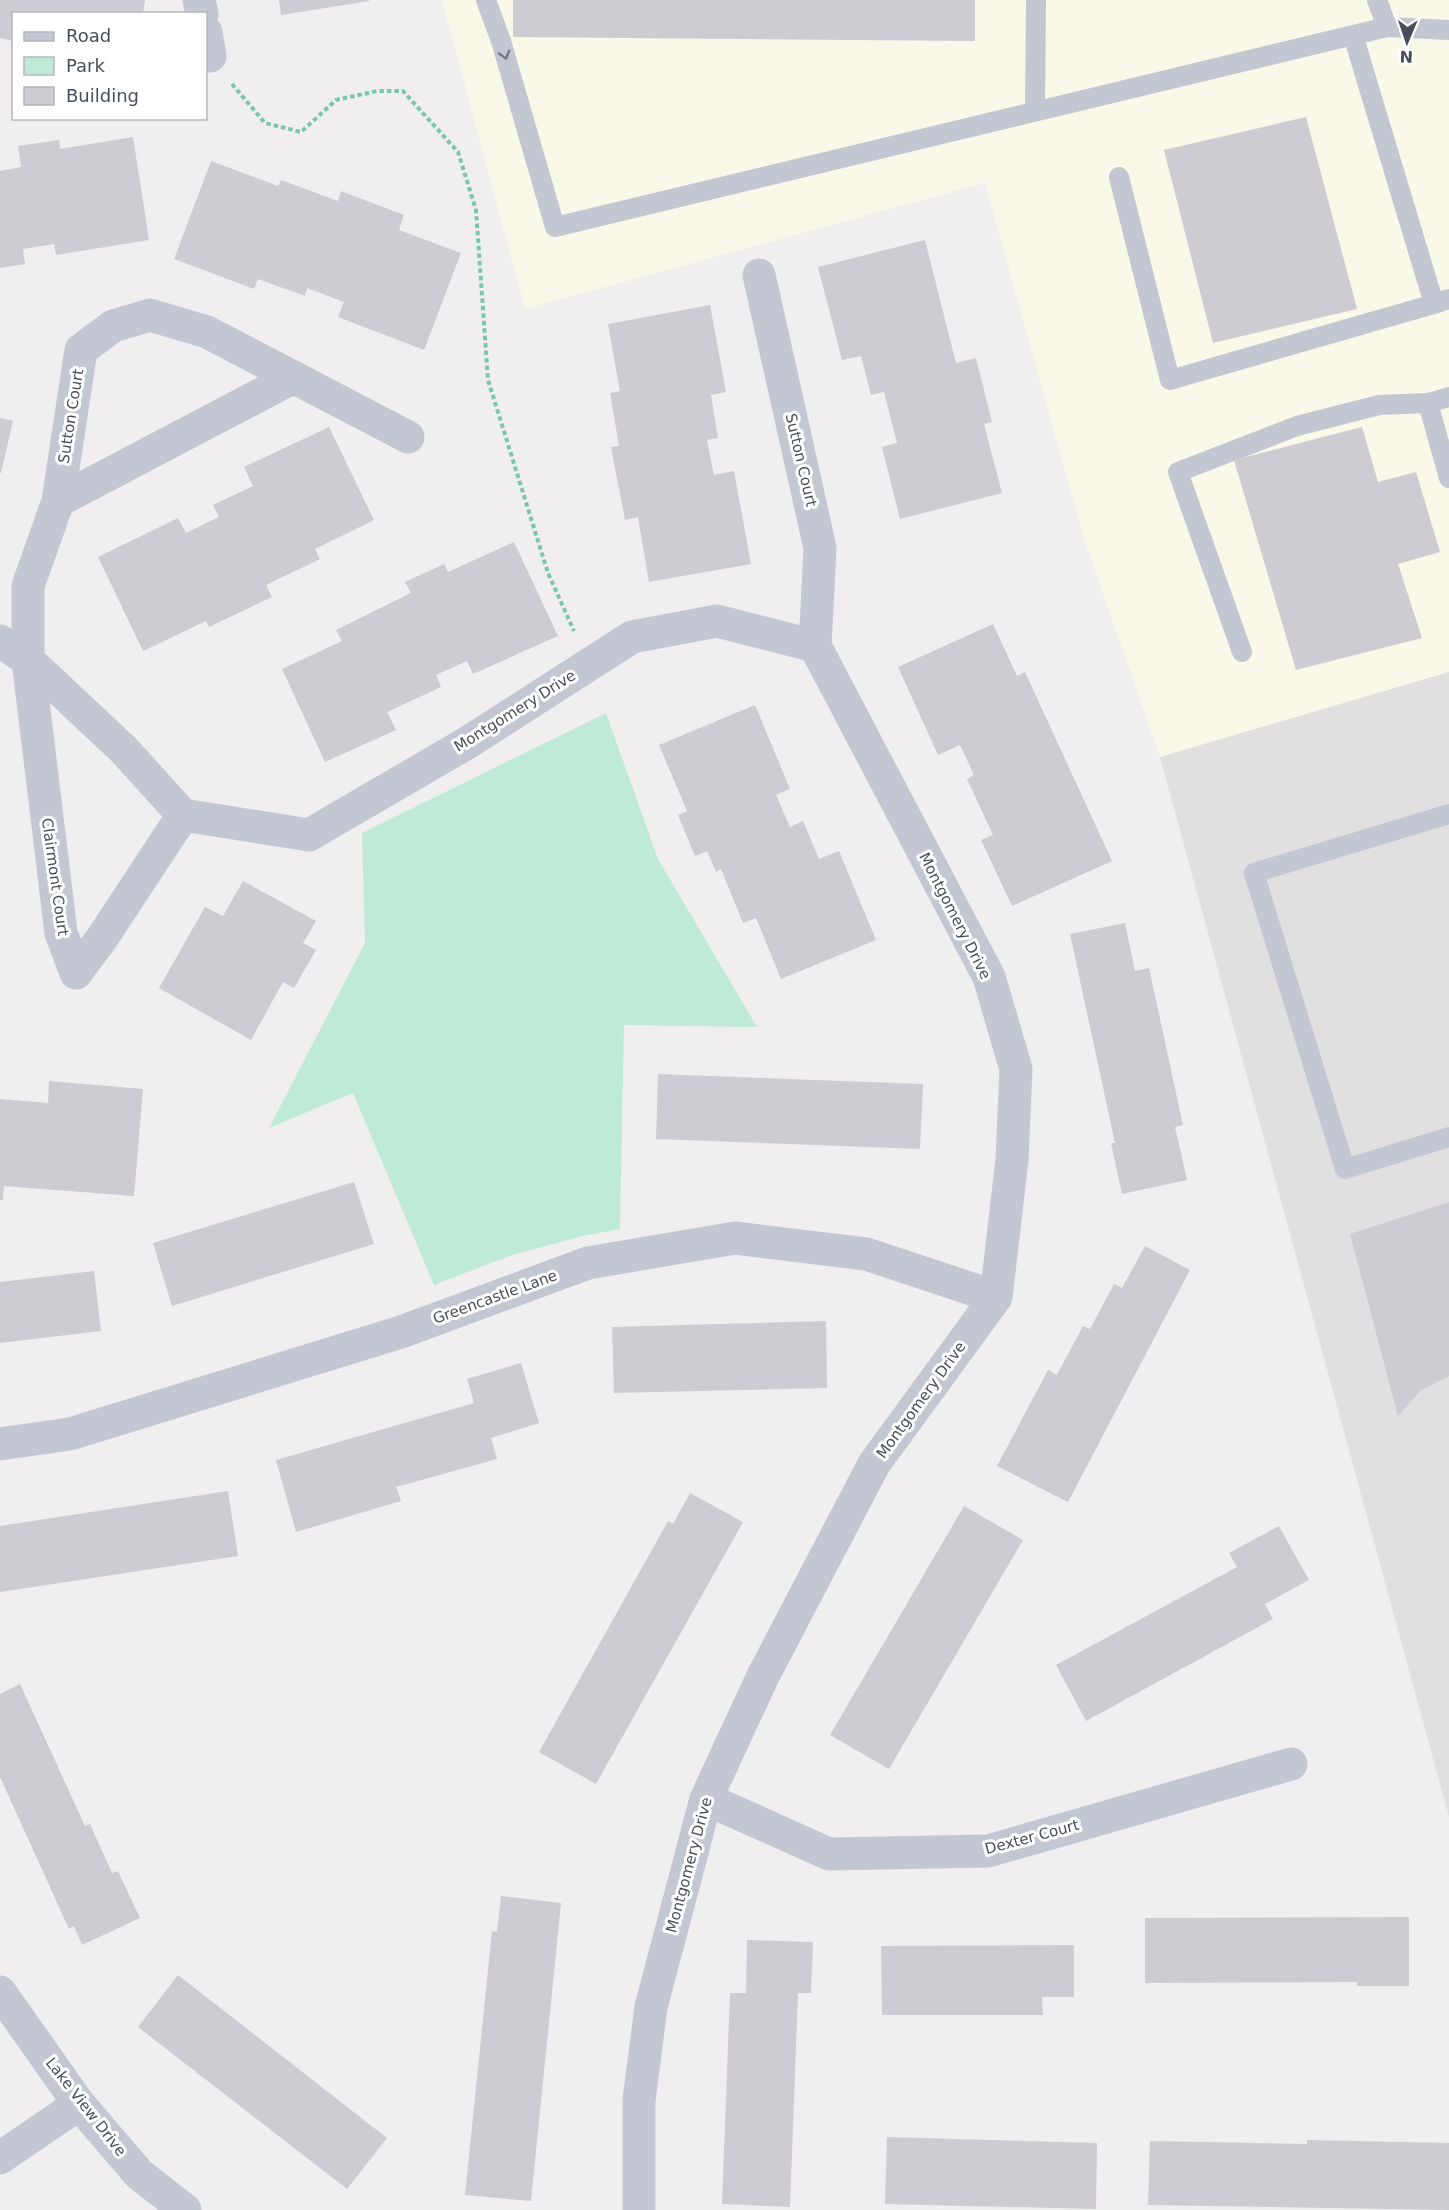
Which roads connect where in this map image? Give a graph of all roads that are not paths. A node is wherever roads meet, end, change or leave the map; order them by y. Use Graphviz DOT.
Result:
graph roads {
  1 [pos="486,0"];
  2 [pos="1036,0"];
  3 [pos="1377,0"];
  4 [pos="1387,27"];
  5 [pos="1449,30"];
  6 [pos="1353,35"];
  7 [pos="1035,111"];
  8 [pos="1119,177"];
  9 [pos="759,275"];
  10 [pos="1442,301"];
  11 [pos="294,377"];
  12 [pos="1449,397"];
  13 [pos="1428,404"];
  14 [pos="408,437"];
  15 [pos="1449,478"];
  16 [pos="58,501"];
  17 [pos="0,641"];
  18 [pos="815,646"];
  19 [pos="1242,652"];
  20 [pos="28,660"];
  21 [pos="1449,814"];
  22 [pos="183,815"];
  23 [pos="1449,1137"];
  24 [pos="996,1297"];
  25 [pos="0,1444"];
  26 [pos="1291,1764"];
  27 [pos="706,1799"];
  28 [pos="0,1992"];
  29 [pos="79,2104"];
  30 [pos="0,2158"];
  31 [pos="185,2210"];
  32 [pos="639,2210"];
  1 -- 7 [label="lane, one-way"];
  2 -- 7 [label="lane"];
  3 -- 4 [label="lane"];
  4 -- 5 [label="lane"];
  4 -- 6 [label="lane"];
  6 -- 7 [label="lane"];
  6 -- 10 [label="lane"];
  8 -- 10 [label="lane"];
  9 -- 18 [label="street, Sutton Court"];
  11 -- 14 [label="street, Sutton Court"];
  11 -- 16 [label="street"];
  11 -- 16 [label="street, Sutton Court"];
  12 -- 13 [label="lane"];
  13 -- 15 [label="lane"];
  13 -- 19 [label="lane"];
  16 -- 20 [label="street, Sutton Court"];
  17 -- 20 [label="street"];
  18 -- 22 [label="street, Montgomery Drive"];
  18 -- 24 [label="street, Montgomery Drive"];
  20 -- 22 [label="street"];
  20 -- 22 [label="street, Clairmont Court"];
  21 -- 23 [label="lane"];
  24 -- 25 [label="street, Greencastle Lane"];
  24 -- 27 [label="street, Montgomery Drive"];
  26 -- 27 [label="street, Dexter Court"];
  27 -- 32 [label="street, Montgomery Drive"];
  28 -- 29 [label="street, Lake View Drive"];
  29 -- 30 [label="street"];
  29 -- 31 [label="street, Lake View Drive"];
}
